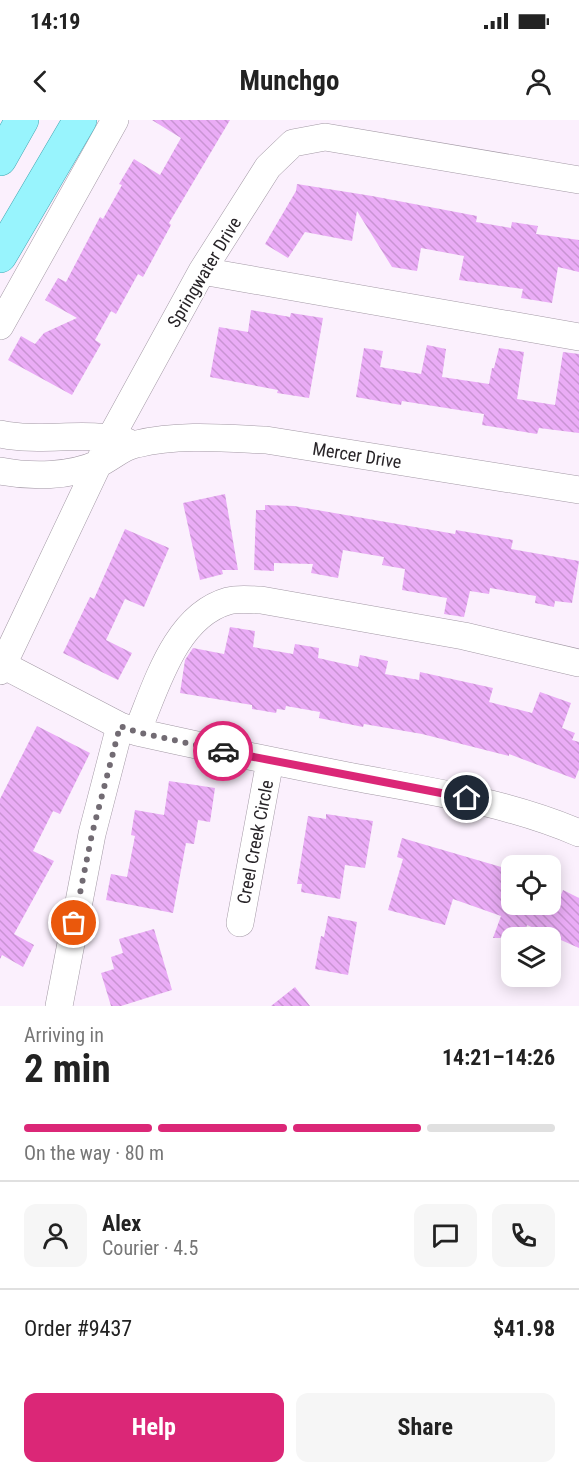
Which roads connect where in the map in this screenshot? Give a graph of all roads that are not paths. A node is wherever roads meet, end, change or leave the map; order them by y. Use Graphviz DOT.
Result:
graph roads {
  1 [pos="22,120"];
  2 [pos="80,120"];
  3 [pos="115,120"];
  4 [pos="0,159"];
  5 [pos="579,180"];
  6 [pos="0,256"];
  7 [pos="202,271"];
  8 [pos="0,326"];
  9 [pos="579,337"];
  10 [pos="0,434"];
  11 [pos="122,441"];
  12 [pos="98,464"];
  13 [pos="0,471"];
  14 [pos="579,490"];
  15 [pos="579,663"];
  16 [pos="1,668"];
  17 [pos="129,729"];
  18 [pos="270,761"];
  19 [pos="579,833"];
  20 [pos="240,923"];
  21 [pos="60,1006"];
  1 -- 4 [label="main road"];
  2 -- 6 [label="main road"];
  3 -- 8 [label="street"];
  5 -- 7 [label="street, Springwater Drive"];
  7 -- 9 [label="street"];
  7 -- 11 [label="street, Springwater Drive"];
  10 -- 11 [label="street, Mercer Drive"];
  11 -- 12 [label="street, Springwater Drive"];
  11 -- 14 [label="street, Mercer Drive"];
  12 -- 13 [label="street"];
  12 -- 16 [label="street, Springwater Drive"];
  15 -- 17 [label="street"];
  16 -- 17 [label="street"];
  17 -- 18 [label="street"];
  17 -- 21 [label="street"];
  18 -- 19 [label="street"];
  18 -- 20 [label="street, Creel Creek Circle"];
}
